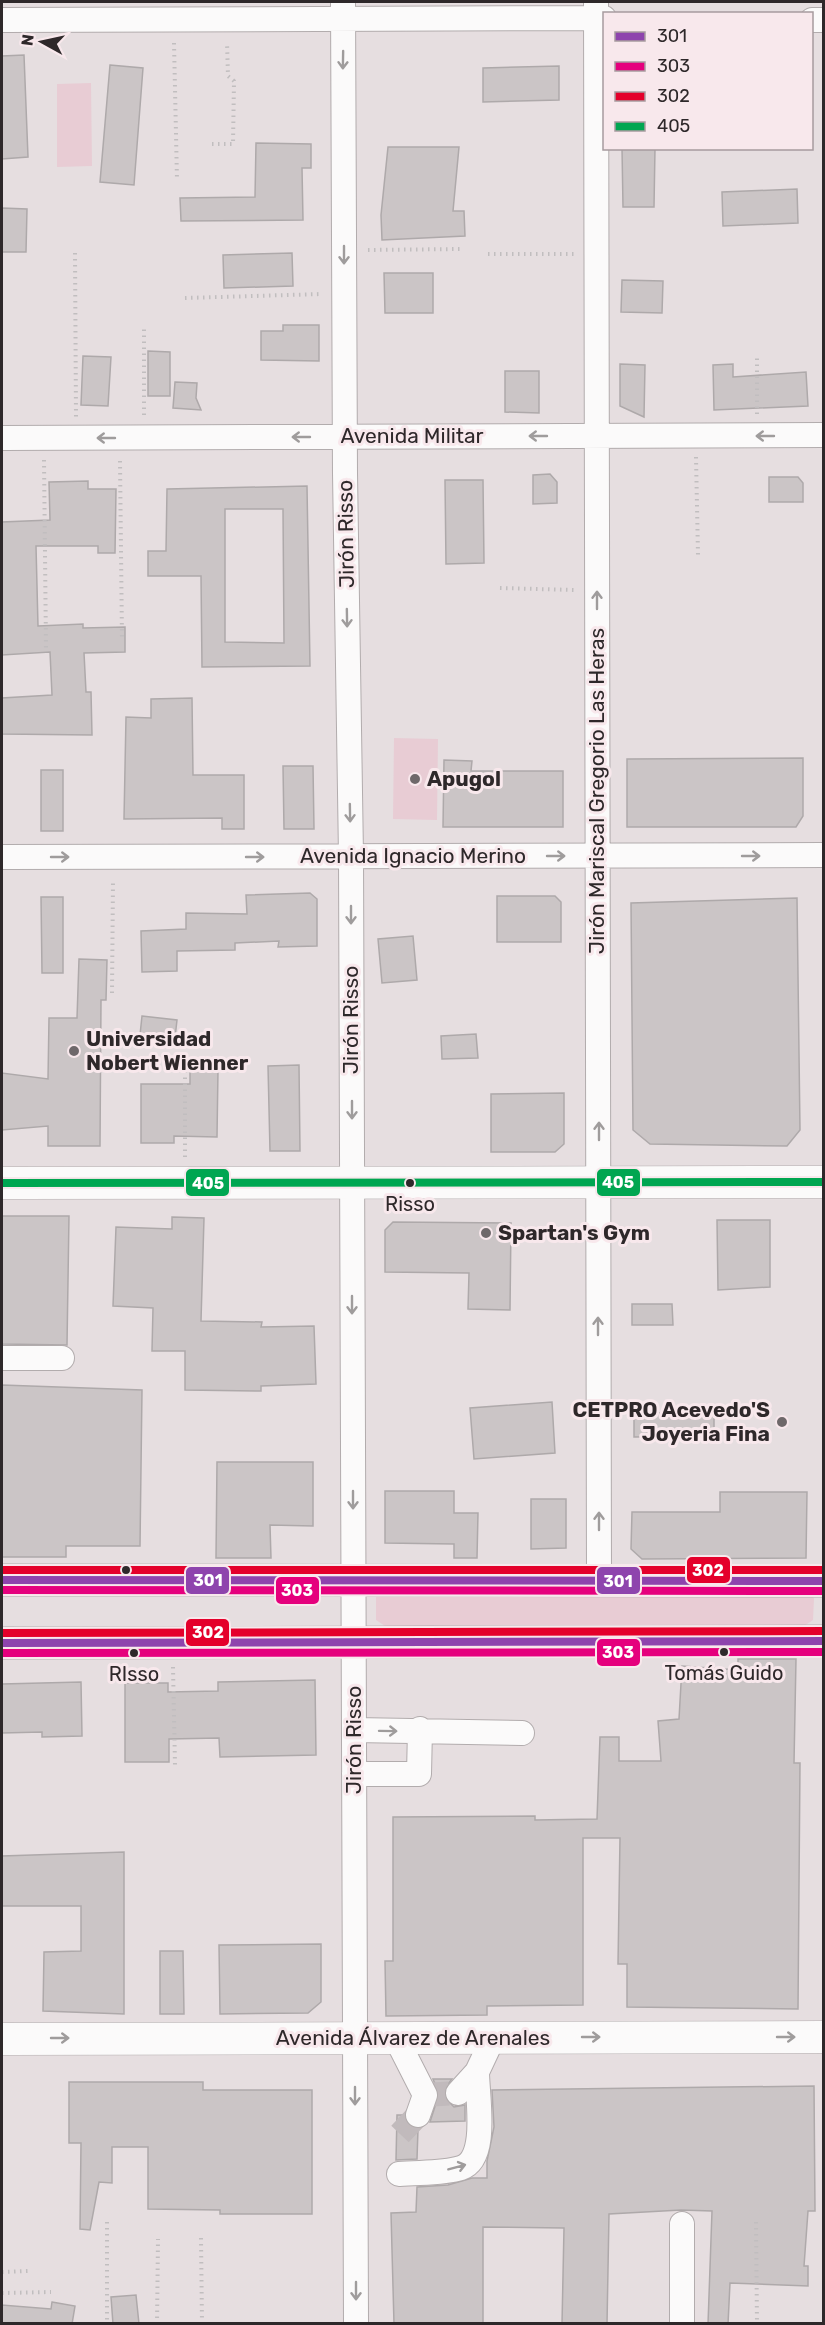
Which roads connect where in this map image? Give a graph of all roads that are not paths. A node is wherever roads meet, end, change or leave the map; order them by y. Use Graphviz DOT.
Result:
graph roads {
  1 [pos="225,10"];
  2 [pos="344,10"];
  3 [pos="599,13"];
  4 [pos="2,20"];
  5 [pos="824,435"];
  6 [pos="597,436"];
  7 [pos="345,437"];
  8 [pos="2,438"];
  9 [pos="824,855"];
  10 [pos="351,856"];
  11 [pos="597,856"];
  12 [pos="2,857"];
  13 [pos="598,1182"];
  14 [pos="824,1182"];
  15 [pos="2,1183"];
  16 [pos="352,1183"];
  17 [pos="2,1358"];
  18 [pos="62,1358"];
  19 [pos="354,1578"];
  20 [pos="2,1580"];
  21 [pos="599,1580"];
  22 [pos="824,1581"];
  23 [pos="824,1641"];
  24 [pos="2,1642"];
  25 [pos="354,1642"];
  26 [pos="420,1729"];
  27 [pos="354,1730"];
  28 [pos="522,1733"];
  29 [pos="354,1774"];
  30 [pos="824,2037"];
  31 [pos="355,2038"];
  32 [pos="396,2038"];
  33 [pos="493,2038"];
  34 [pos="2,2039"];
  35 [pos="477,2072"];
  36 [pos="458,2092"];
  37 [pos="418,2115"];
  38 [pos="399,2174"];
  39 [pos="682,2224"];
  40 [pos="356,2324"];
  41 [pos="682,2324"];
  1 -- 2 [label="street"];
  1 -- 4 [label="street"];
  2 -- 3 [label="street"];
  2 -- 7 [label="street, Jirón Risso, one-way"];
  3 -- 6 [label="street, Jirón Mariscal Gregorio Las Heras"];
  5 -- 6 [label="street, Avenida Militar, one-way"];
  6 -- 7 [label="street, Avenida Militar, one-way"];
  11 -- 6 [label="street, Jirón Mariscal Gregorio Las Heras, one-way"];
  7 -- 8 [label="street, Avenida Militar, one-way"];
  7 -- 10 [label="street, Jirón Risso, one-way"];
  11 -- 9 [label="street, Avenida Ignacio Merino, one-way"];
  10 -- 11 [label="street, Avenida Ignacio Merino, one-way"];
  12 -- 10 [label="street, Avenida Ignacio Merino, one-way"];
  10 -- 16 [label="street, Jirón Risso, one-way"];
  13 -- 11 [label="street, Jirón Mariscal Gregorio Las Heras, one-way"];
  13 -- 14 [label="main road"];
  13 -- 16 [label="main road"];
  21 -- 13 [label="street, Jirón Mariscal Gregorio Las Heras, one-way"];
  15 -- 16 [label="main road"];
  16 -- 19 [label="street, Jirón Risso, one-way"];
  17 -- 18 [label="street"];
  19 -- 20 [label="main road"];
  19 -- 21 [label="main road"];
  19 -- 25 [label="street, Jirón Risso"];
  21 -- 22 [label="main road"];
  23 -- 25 [label="main road"];
  24 -- 25 [label="main road"];
  25 -- 27 [label="street, Jirón Risso"];
  27 -- 26 [label="street, one-way"];
  26 -- 28 [label="street"];
  26 -- 29 [label="street"];
  27 -- 29 [label="street, Jirón Risso"];
  29 -- 31 [label="street, Jirón Risso"];
  33 -- 30 [label="main road, Avenida Álvarez de Arenales, one-way"];
  31 -- 32 [label="main road, Avenida Álvarez de Arenales"];
  34 -- 31 [label="main road, Avenida Álvarez de Arenales, one-way"];
  31 -- 40 [label="street, Jirón Risso, one-way"];
  32 -- 33 [label="main road, Avenida Álvarez de Arenales"];
  32 -- 37 [label="street"];
  33 -- 35 [label="street"];
  35 -- 36 [label="street"];
  38 -- 35 [label="street, one-way"];
  39 -- 41 [label="street"];
}
